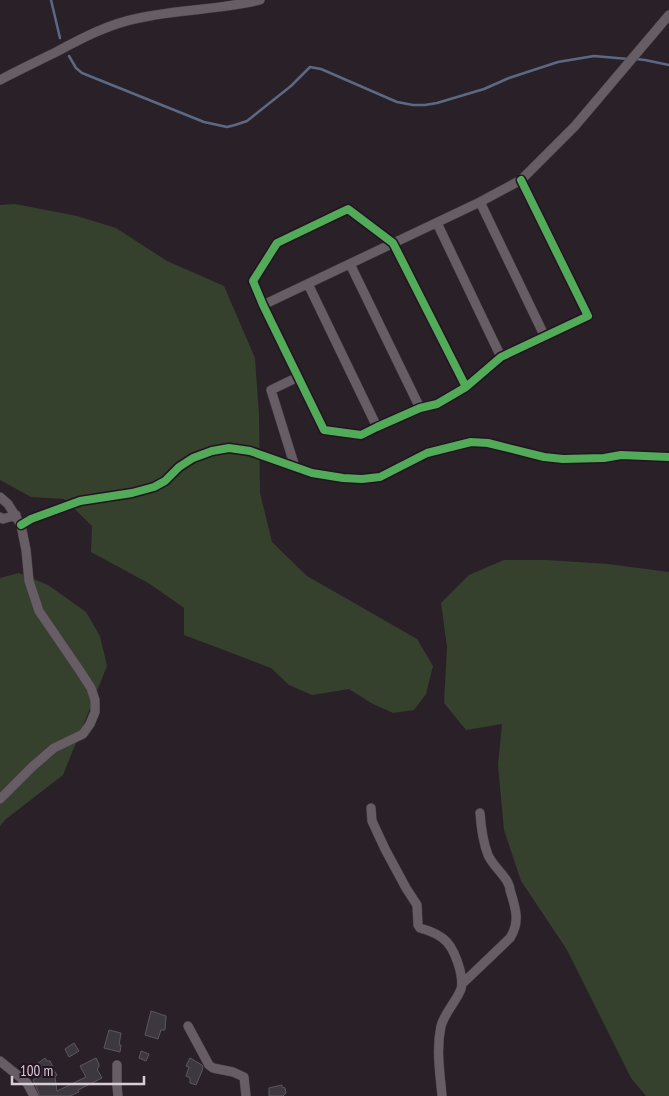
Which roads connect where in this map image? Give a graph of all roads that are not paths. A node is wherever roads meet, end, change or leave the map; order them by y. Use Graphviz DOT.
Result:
graph roads {
  1 [pos="260,0"];
  2 [pos="669,15"];
  3 [pos="0,80"];
  4 [pos="522,180"];
  5 [pos="480,202"];
  6 [pos="436,223"];
  7 [pos="393,243"];
  8 [pos="350,264"];
  9 [pos="308,284"];
  10 [pos="263,305"];
  11 [pos="544,337"];
  12 [pos="501,357"];
  13 [pos="298,377"];
  14 [pos="466,387"];
  15 [pos="420,408"];
  16 [pos="377,427"];
  17 [pos="669,457"];
  18 [pos="294,467"];
  19 [pos="0,497"];
  20 [pos="16,516"];
  21 [pos="0,517"];
  22 [pos="21,525"];
  23 [pos="0,800"];
  24 [pos="371,808"];
  25 [pos="480,813"];
  26 [pos="462,982"];
  27 [pos="188,1026"];
  28 [pos="0,1061"];
  29 [pos="117,1064"];
  30 [pos="34,1096"];
  31 [pos="118,1096"];
  32 [pos="246,1096"];
  33 [pos="442,1096"];
  1 -- 3 [label="street"];
  2 -- 4 [label="street"];
  4 -- 5 [label="street"];
  4 -- 11 [label="street"];
  5 -- 6 [label="street"];
  5 -- 11 [label="street"];
  6 -- 7 [label="street"];
  6 -- 12 [label="street"];
  7 -- 8 [label="street"];
  7 -- 10 [label="street"];
  7 -- 14 [label="street"];
  8 -- 9 [label="street"];
  8 -- 15 [label="street"];
  9 -- 10 [label="street"];
  9 -- 16 [label="street"];
  10 -- 13 [label="street"];
  11 -- 12 [label="street"];
  12 -- 14 [label="street"];
  13 -- 16 [label="street"];
  13 -- 18 [label="street"];
  14 -- 15 [label="street"];
  15 -- 16 [label="street"];
  17 -- 18 [label="street"];
  18 -- 22 [label="street"];
  19 -- 20 [label="street"];
  20 -- 21 [label="street"];
  20 -- 22 [label="street"];
  22 -- 23 [label="street"];
  24 -- 26 [label="street"];
  25 -- 26 [label="street"];
  26 -- 33 [label="street"];
  27 -- 32 [label="street"];
  28 -- 30 [label="street"];
  29 -- 31 [label="street"];
}
